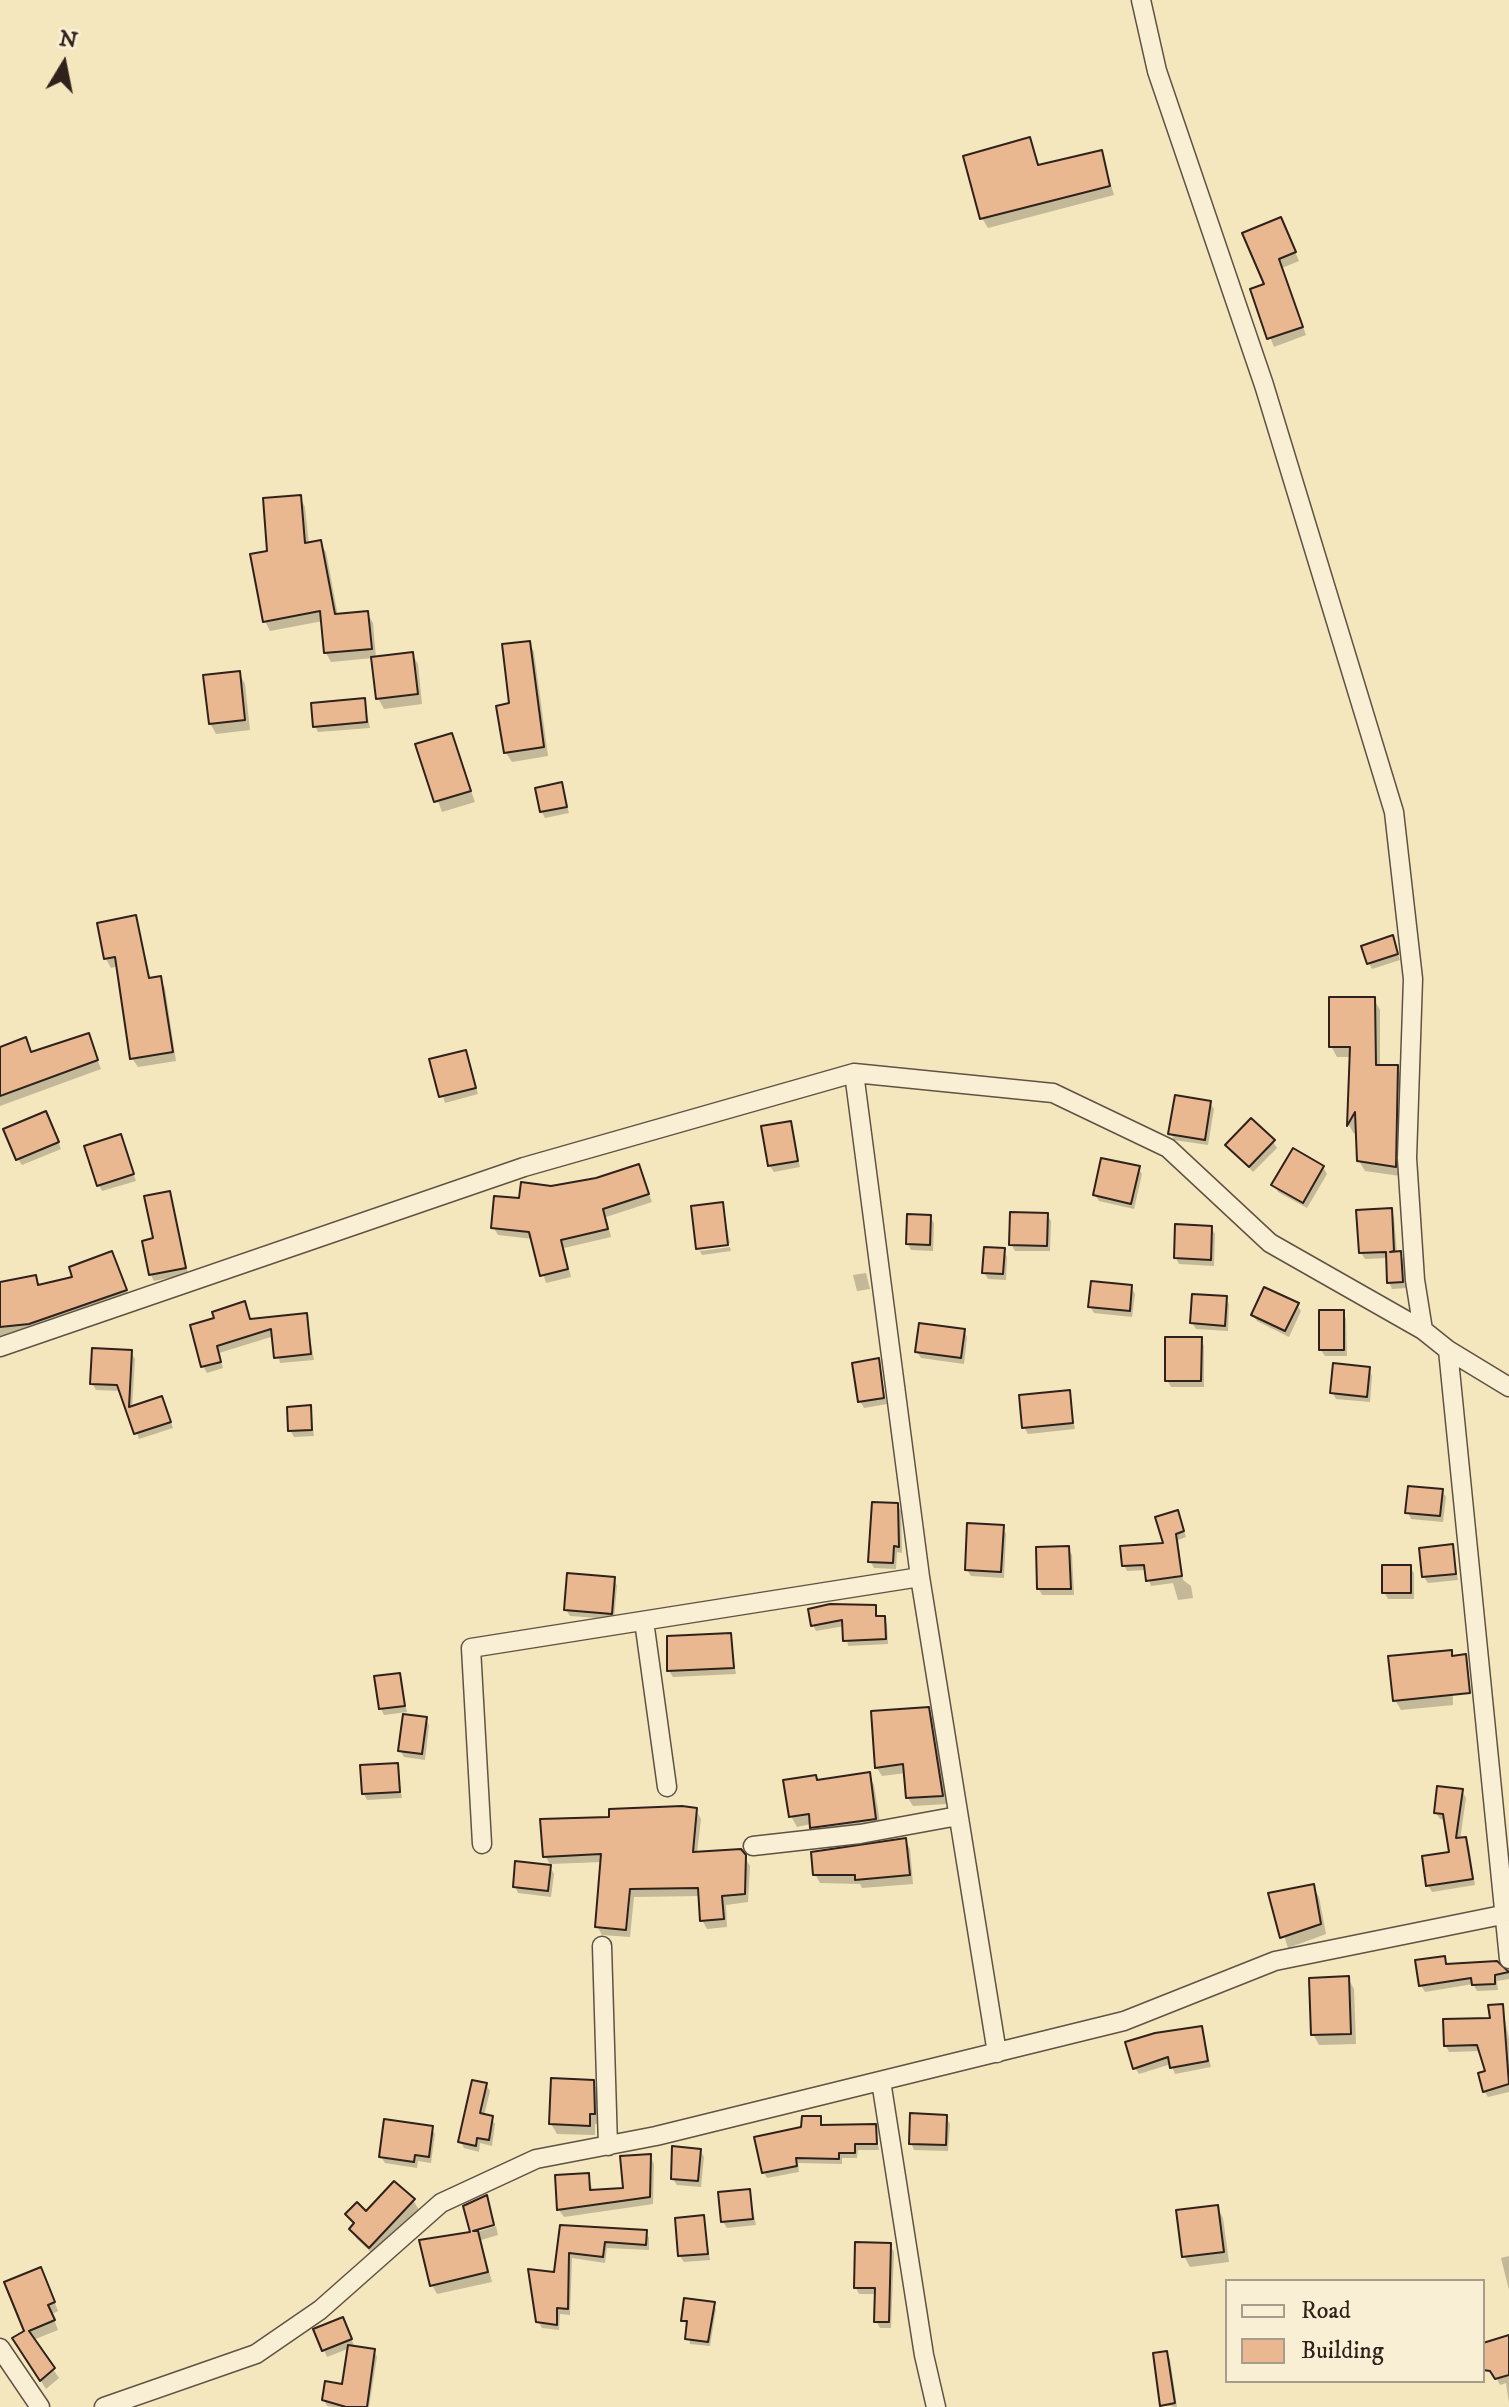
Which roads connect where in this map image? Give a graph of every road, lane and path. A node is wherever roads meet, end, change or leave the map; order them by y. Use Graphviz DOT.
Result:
graph roads {
  1 [pos="1141,0"];
  2 [pos="854,1073"];
  3 [pos="1423,1330"];
  4 [pos="0,1347"];
  5 [pos="1448,1350"];
  6 [pos="1509,1387"];
  7 [pos="920,1577"];
  8 [pos="644,1621"];
  9 [pos="667,1787"];
  10 [pos="958,1816"];
  11 [pos="482,1844"];
  12 [pos="753,1846"];
  13 [pos="1502,1915"];
  14 [pos="602,1946"];
  15 [pos="1509,1959"];
  16 [pos="997,2053"];
  17 [pos="881,2081"];
  18 [pos="608,2146"];
  19 [pos="0,2348"];
  20 [pos="40,2407"];
  21 [pos="104,2407"];
  22 [pos="936,2407"];
  1 -- 3 [label="street"];
  2 -- 3 [label="street"];
  2 -- 4 [label="street"];
  2 -- 7 [label="street"];
  3 -- 5 [label="street"];
  5 -- 6 [label="street"];
  5 -- 13 [label="street"];
  7 -- 8 [label="street"];
  7 -- 10 [label="street"];
  8 -- 9 [label="street"];
  8 -- 11 [label="street"];
  10 -- 12 [label="street"];
  10 -- 16 [label="street"];
  13 -- 15 [label="street"];
  13 -- 16 [label="street"];
  14 -- 18 [label="street"];
  16 -- 17 [label="street"];
  17 -- 18 [label="street"];
  17 -- 22 [label="street"];
  18 -- 21 [label="street"];
  19 -- 20 [label="street"];
}
